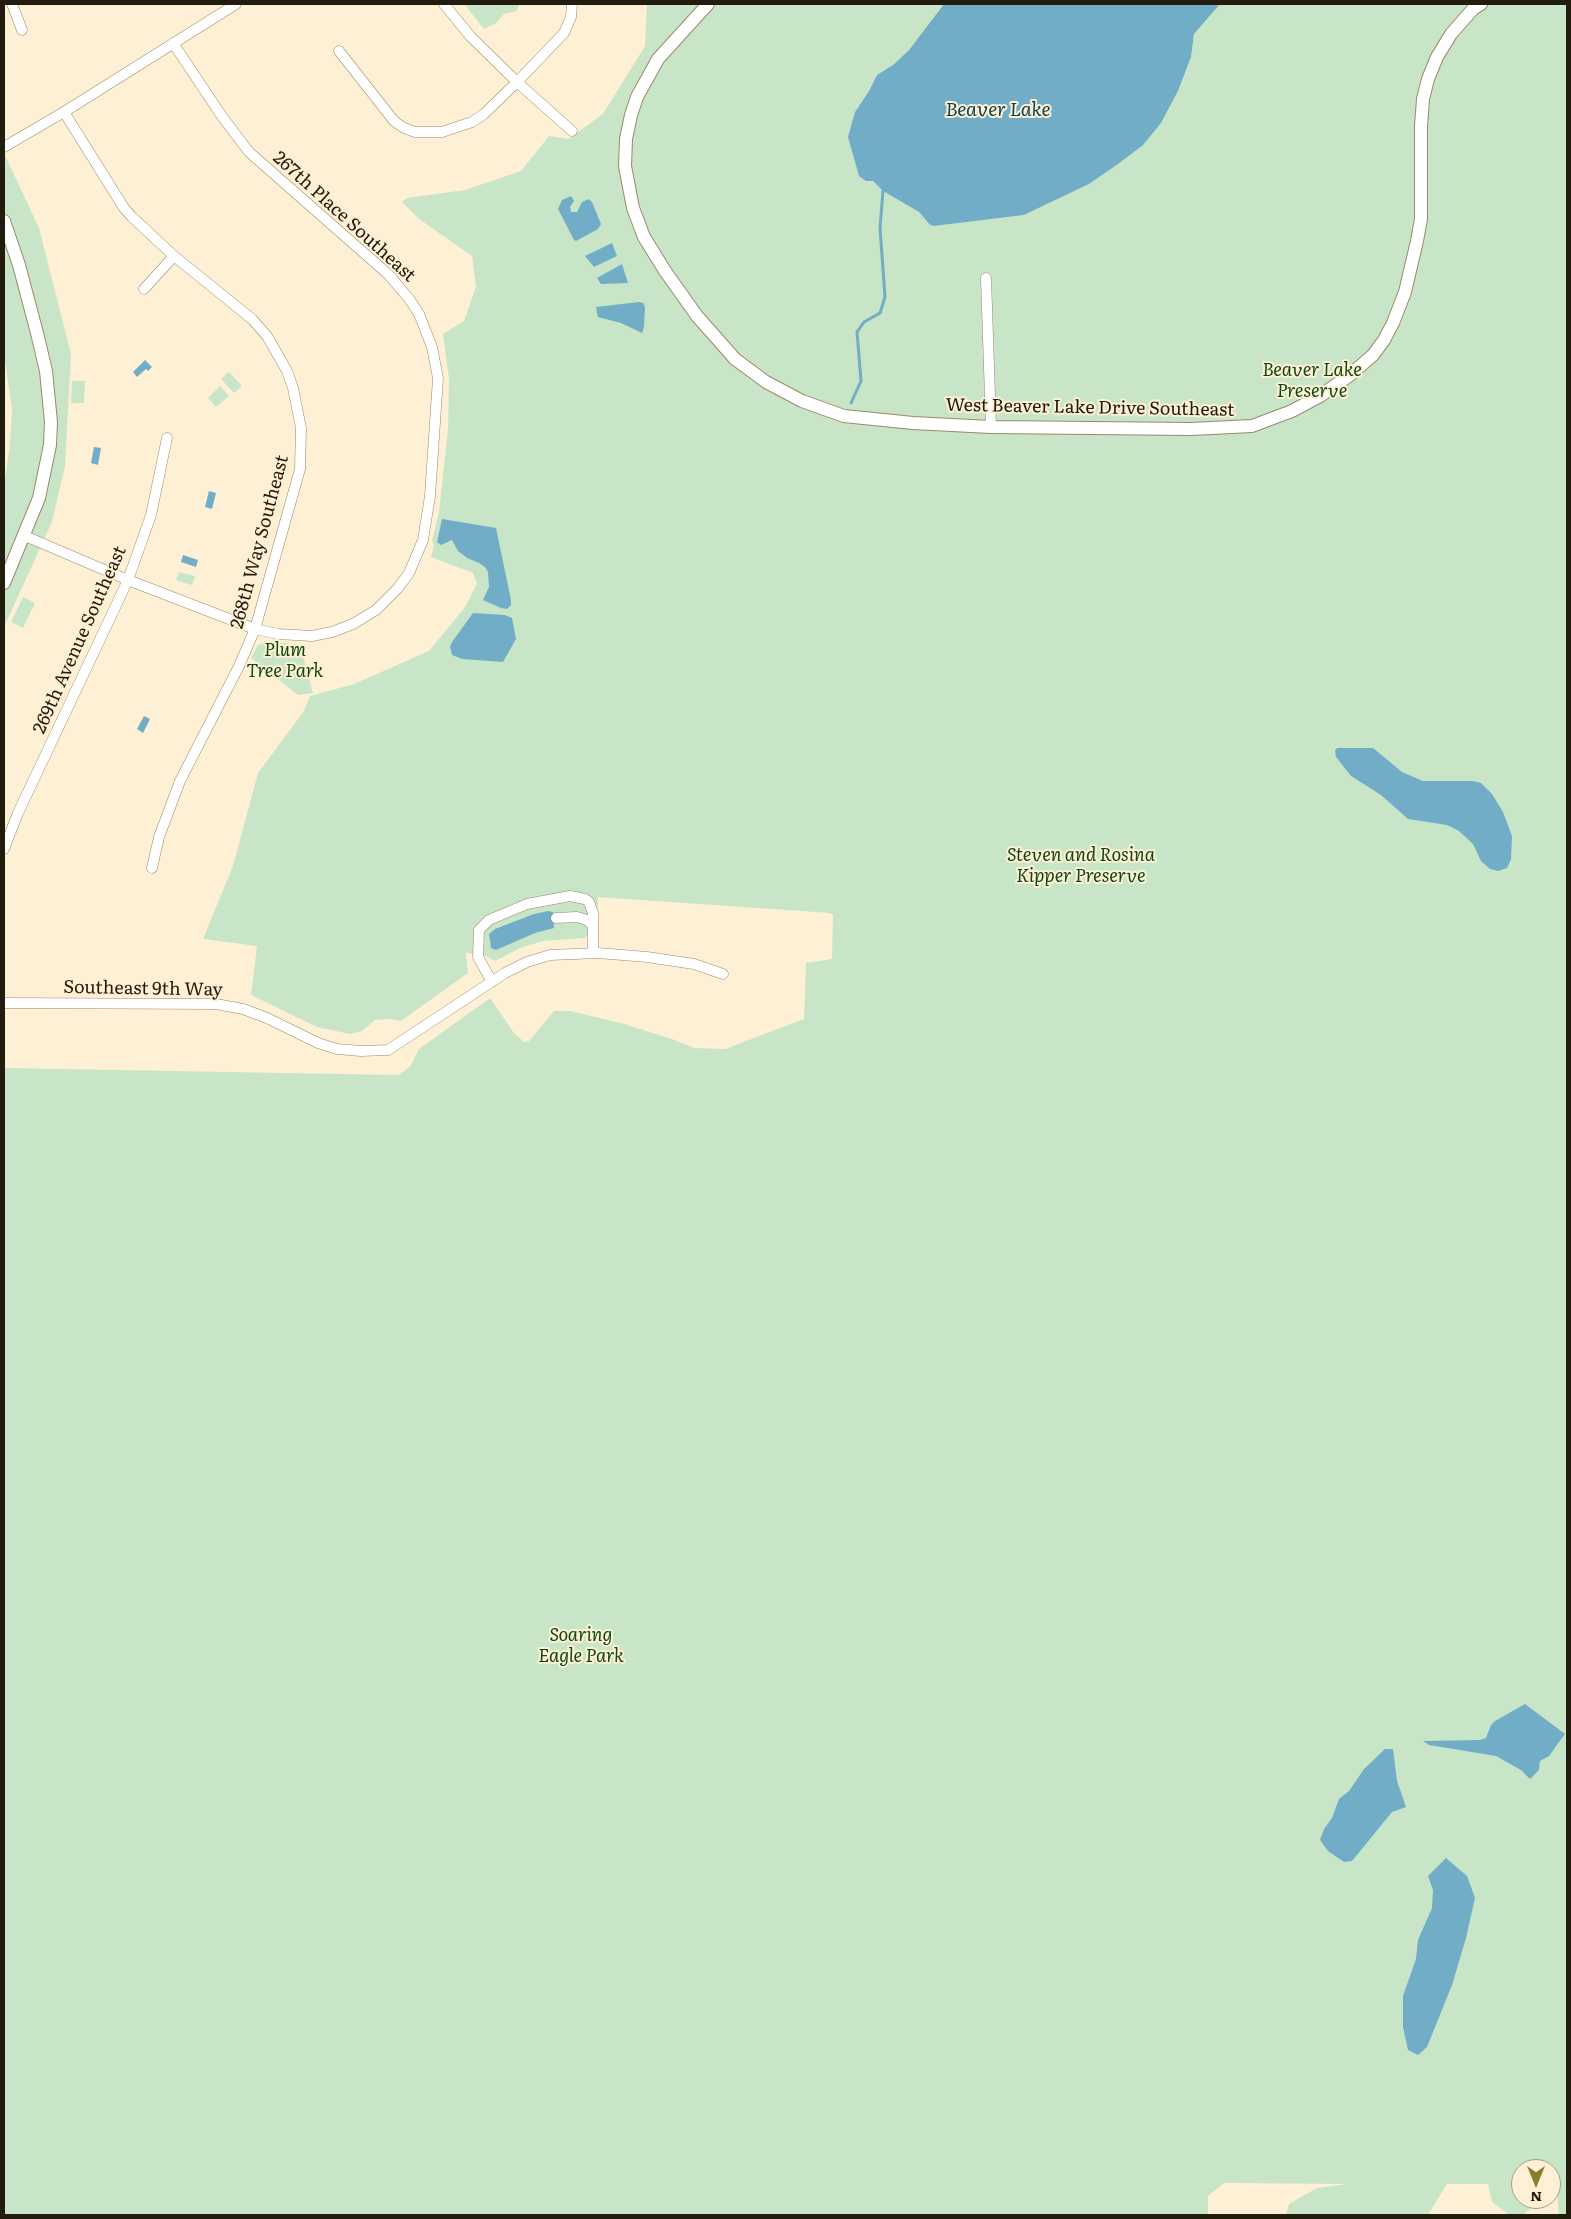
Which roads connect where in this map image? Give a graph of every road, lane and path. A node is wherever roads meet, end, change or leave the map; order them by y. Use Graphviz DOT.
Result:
graph roads {
  1 [pos="12,4"];
  2 [pos="236,4"];
  3 [pos="444,4"];
  4 [pos="572,4"];
  5 [pos="708,4"];
  6 [pos="1481,4"];
  7 [pos="22,30"];
  8 [pos="173,43"];
  9 [pos="339,51"];
  10 [pos="517,82"];
  11 [pos="64,112"];
  12 [pos="572,131"];
  13 [pos="4,147"];
  14 [pos="4,221"];
  15 [pos="174,256"];
  16 [pos="986,278"];
  17 [pos="144,290"];
  18 [pos="991,426"];
  19 [pos="167,438"];
  20 [pos="25,536"];
  21 [pos="128,580"];
  22 [pos="4,583"];
  23 [pos="255,629"];
  24 [pos="4,849"];
  25 [pos="152,868"];
  26 [pos="556,918"];
  27 [pos="593,926"];
  28 [pos="593,953"];
  29 [pos="723,974"];
  30 [pos="492,982"];
  31 [pos="4,1003"];
  1 -- 7 [label="street"];
  2 -- 8 [label="street"];
  3 -- 10 [label="street"];
  4 -- 10 [label="street"];
  5 -- 18 [label="street, West Beaver Lake Drive Southeast"];
  6 -- 18 [label="street, West Beaver Lake Drive Southeast"];
  8 -- 11 [label="street"];
  8 -- 23 [label="street, 267th Place Southeast"];
  9 -- 10 [label="street"];
  10 -- 12 [label="street"];
  11 -- 13 [label="street"];
  11 -- 15 [label="street, 268th Way Southeast"];
  14 -- 20 [label="street"];
  15 -- 17 [label="street"];
  15 -- 23 [label="street, 268th Way Southeast"];
  16 -- 18 [label="street"];
  19 -- 21 [label="street, 269th Avenue Southeast"];
  20 -- 21 [label="street, 267th Place Southeast"];
  20 -- 22 [label="street"];
  21 -- 23 [label="street, 267th Place Southeast"];
  21 -- 24 [label="street, 269th Avenue Southeast"];
  23 -- 25 [label="street, 268th Way Southeast"];
  26 -- 27 [label="street"];
  27 -- 28 [label="street"];
  27 -- 30 [label="street"];
  28 -- 29 [label="street, Southeast 9th Way"];
  28 -- 30 [label="street, Southeast 9th Way"];
  30 -- 31 [label="street, Southeast 9th Way"];
}
